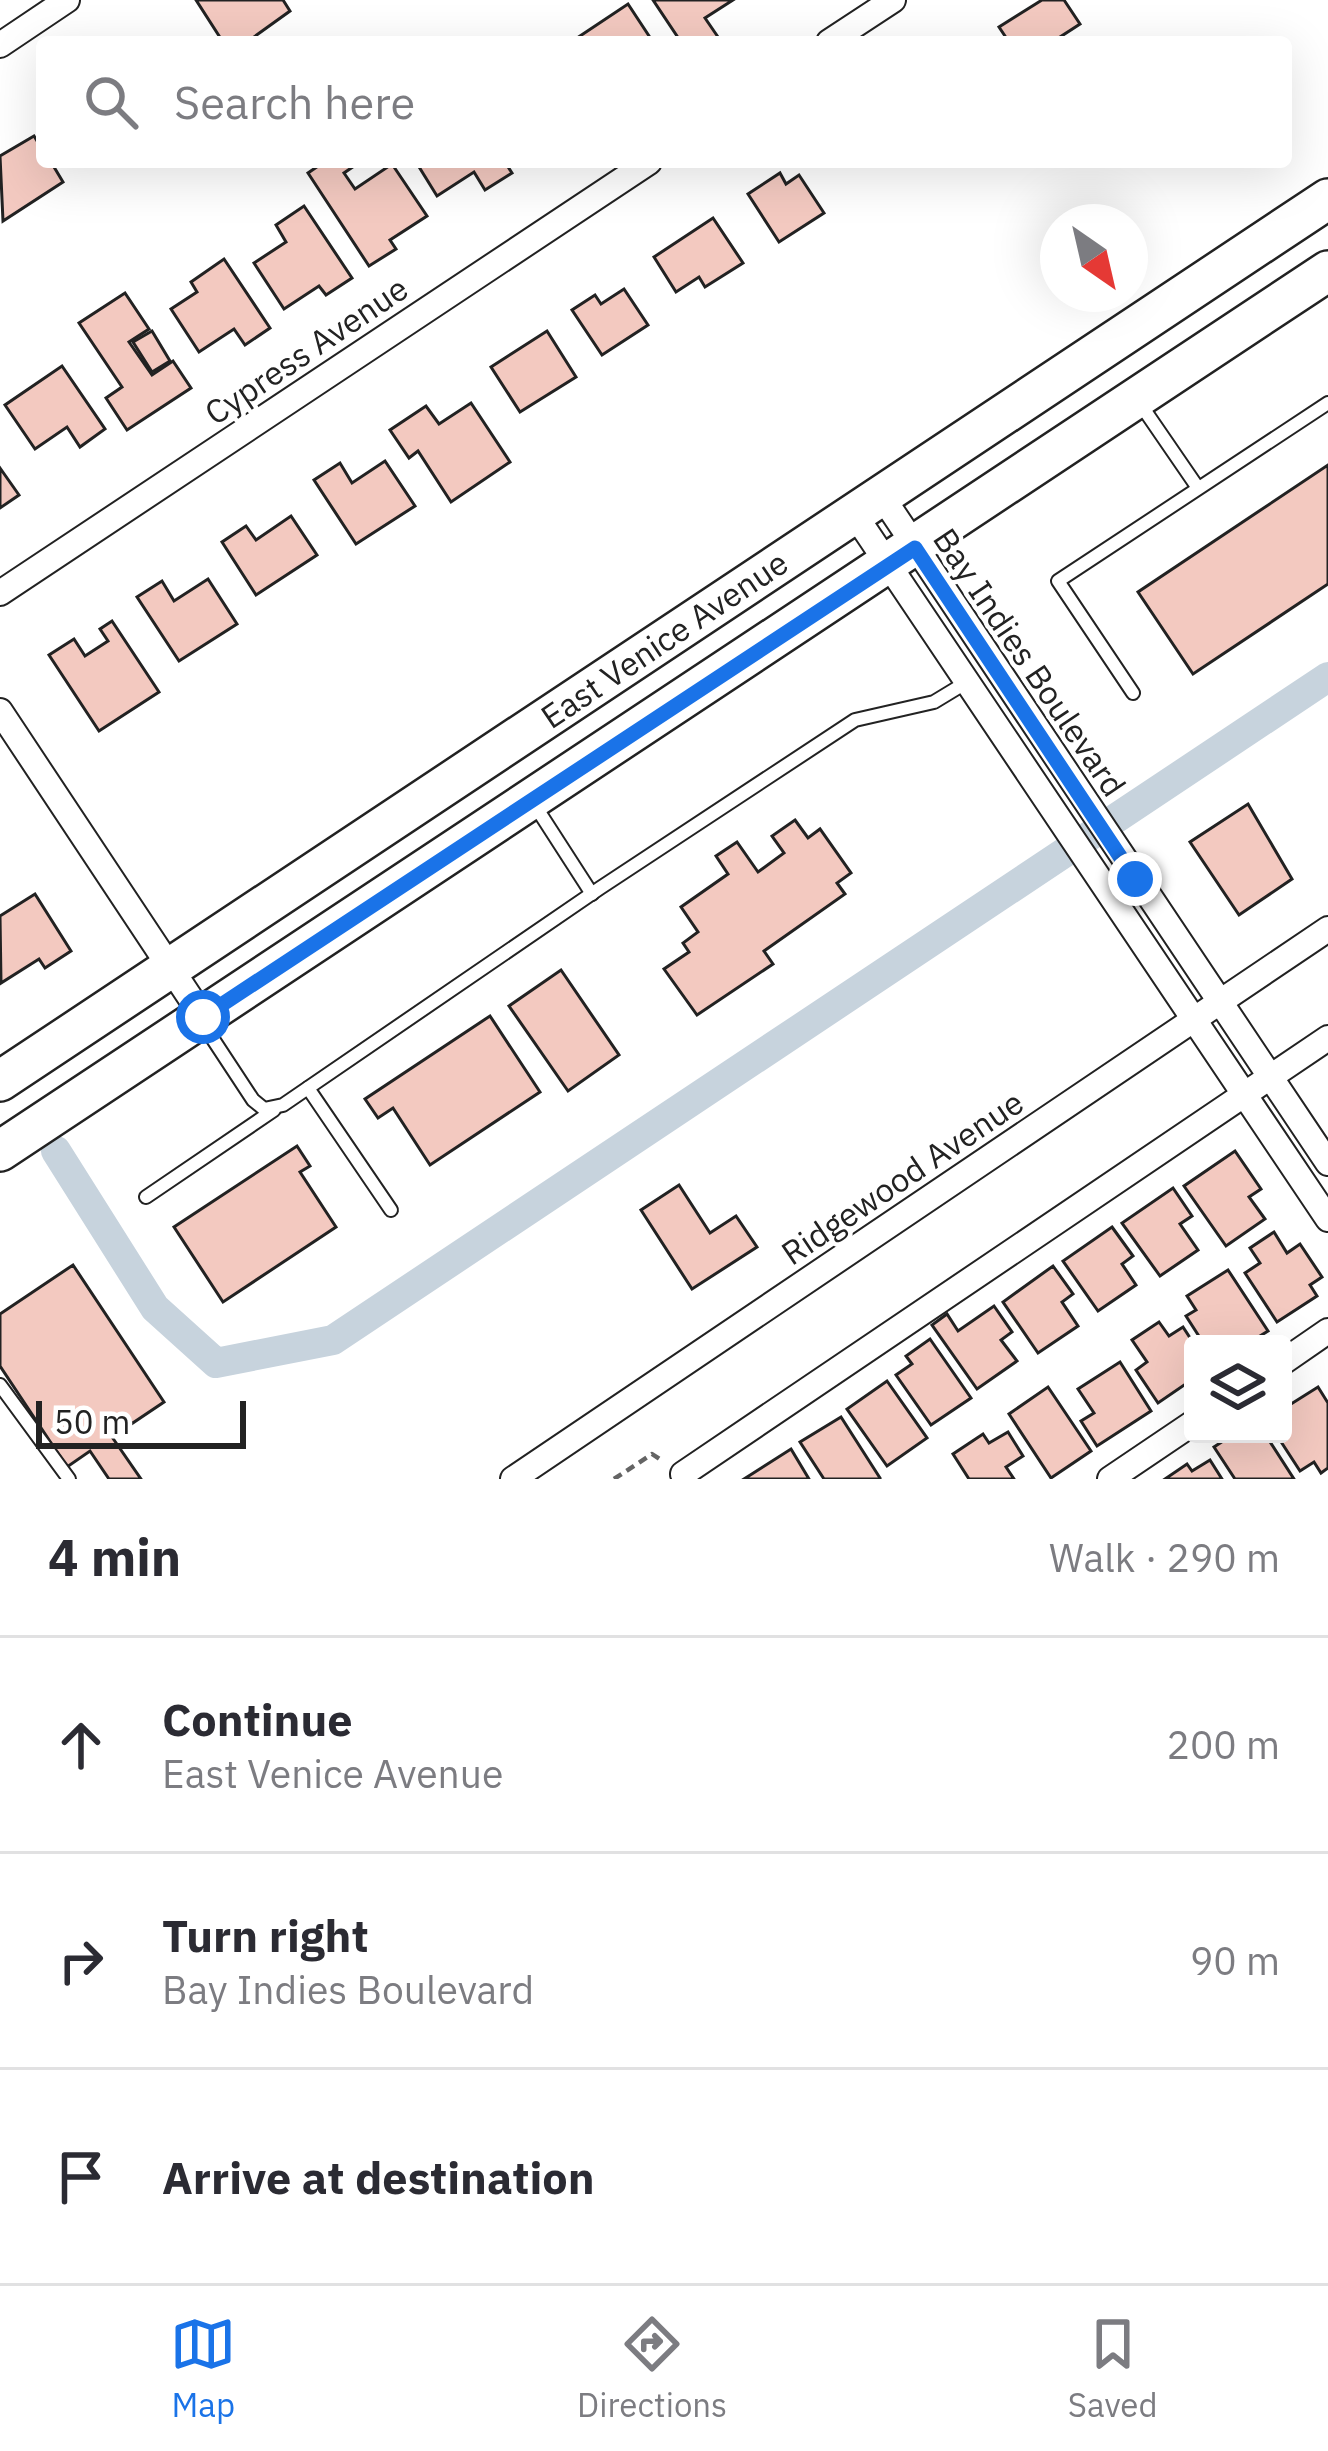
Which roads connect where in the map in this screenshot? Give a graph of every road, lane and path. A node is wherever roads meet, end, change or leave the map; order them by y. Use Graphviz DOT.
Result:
graph roads {
  1 [pos="67,0"];
  2 [pos="892,0"];
  3 [pos="839,36"];
  4 [pos="0,45"];
  5 [pos="640,168"];
  6 [pos="1328,199"];
  7 [pos="1328,271"];
  8 [pos="1136,399"];
  9 [pos="1328,403"];
  10 [pos="1198,488"];
  11 [pos="867,504"];
  12 [pos="902,556"];
  13 [pos="0,593"];
  14 [pos="968,681"];
  15 [pos="1133,693"];
  16 [pos="0,711"];
  17 [pos="532,800"];
  18 [pos="592,893"];
  19 [pos="1328,929"];
  20 [pos="171,968"];
  21 [pos="1218,1004"];
  22 [pos="201,1018"];
  23 [pos="1193,1021"];
  24 [pos="1328,1038"];
  25 [pos="1269,1078"];
  26 [pos="0,1081"];
  27 [pos="308,1088"];
  28 [pos="1244,1095"];
  29 [pos="283,1105"];
  30 [pos="0,1151"];
  31 [pos="1328,1163"];
  32 [pos="146,1197"];
  33 [pos="391,1210"];
  34 [pos="1328,1219"];
  35 [pos="1328,1331"];
  36 [pos="1292,1356"];
  37 [pos="0,1385"];
  38 [pos="1184,1429"];
  39 [pos="683,1474"];
  40 [pos="69,1479"];
  41 [pos="513,1479"];
  42 [pos="614,1479"];
  43 [pos="1110,1479"];
  1 -- 4 [label="street"];
  2 -- 3 [label="street"];
  5 -- 13 [label="street, Cypress Avenue"];
  6 -- 11 [label="main road, East Venice Avenue"];
  7 -- 8 [label="main road, East Venice Avenue"];
  8 -- 10 [label="lane"];
  8 -- 12 [label="main road, East Venice Avenue"];
  9 -- 10 [label="lane"];
  10 -- 15 [label="lane"];
  11 -- 12 [label="street, Bay Indies Boulevard"];
  11 -- 20 [label="main road, East Venice Avenue"];
  12 -- 14 [label="street, Bay Indies Boulevard"];
  12 -- 17 [label="main road, East Venice Avenue"];
  12 -- 21 [label="street, Bay Indies Boulevard"];
  14 -- 18 [label="lane"];
  14 -- 23 [label="street, Bay Indies Boulevard"];
  16 -- 20 [label="street"];
  17 -- 18 [label="lane"];
  17 -- 22 [label="main road, East Venice Avenue"];
  18 -- 27 [label="lane"];
  19 -- 21 [label="street, Ridgewood Avenue"];
  20 -- 22 [label="street"];
  20 -- 26 [label="main road, East Venice Avenue"];
  21 -- 23 [label="street, Ridgewood Avenue"];
  21 -- 25 [label="street, Bay Indies Boulevard"];
  22 -- 29 [label="lane"];
  22 -- 30 [label="main road, East Venice Avenue"];
  23 -- 28 [label="street, Bay Indies Boulevard"];
  23 -- 41 [label="street, Ridgewood Avenue"];
  24 -- 25 [label="street"];
  25 -- 28 [label="street"];
  25 -- 31 [label="street, Bay Indies Boulevard"];
  27 -- 29 [label="lane"];
  27 -- 33 [label="lane"];
  28 -- 34 [label="street, Bay Indies Boulevard"];
  28 -- 39 [label="street"];
  29 -- 32 [label="lane"];
  35 -- 36 [label="street"];
  37 -- 40 [label="lane"];
  38 -- 43 [label="street"];
  39 -- 42 [label="path"];
}
